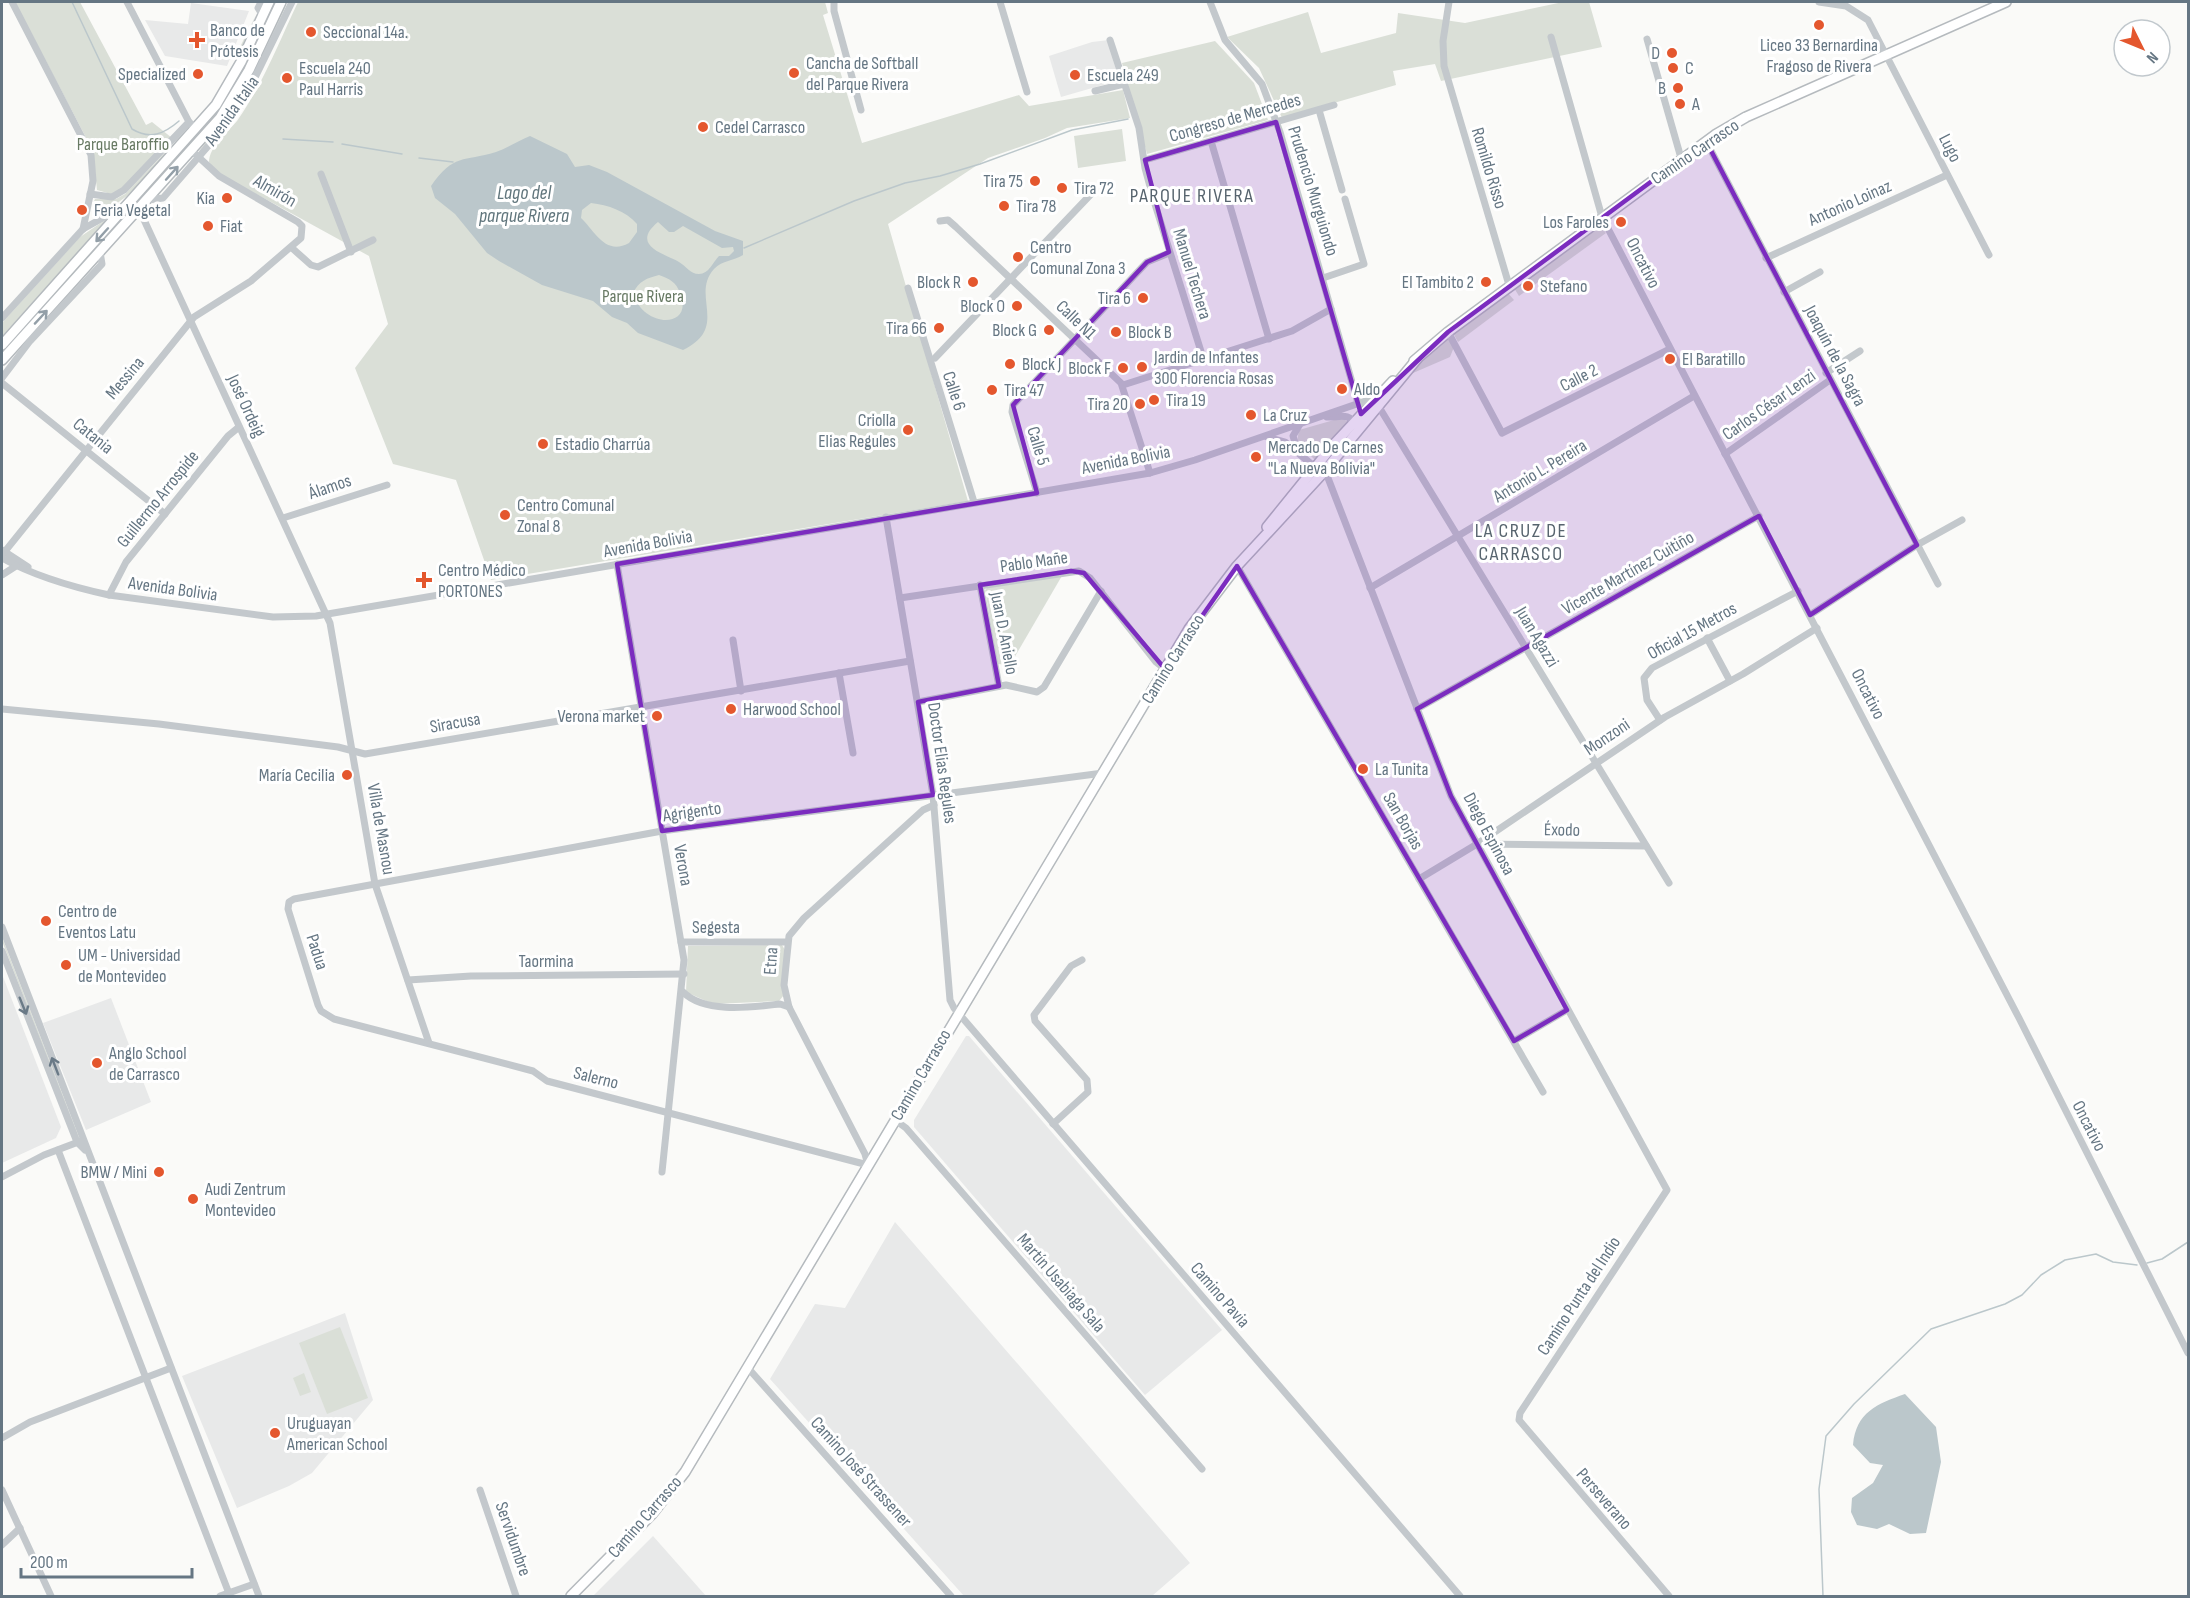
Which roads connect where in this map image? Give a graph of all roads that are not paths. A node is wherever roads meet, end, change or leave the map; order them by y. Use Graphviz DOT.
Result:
graph roads {
  1 [pos="12,2"];
  2 [pos="127,2"];
  3 [pos="261,2"];
  4 [pos="269,2"];
  5 [pos="281,2"];
  6 [pos="292,2"];
  7 [pos="835,2"];
  8 [pos="1000,2"];
  9 [pos="1210,2"];
  10 [pos="1449,2"];
  11 [pos="1819,2"];
  12 [pos="2006,2"];
  13 [pos="263,16"];
  14 [pos="1551,37"];
  15 [pos="1647,39"];
  16 [pos="1110,40"];
  17 [pos="1886,55"];
  18 [pos="1124,84"];
  19 [pos="1095,91"];
  20 [pos="1027,92"];
  21 [pos="1334,105"];
  22 [pos="861,110"];
  23 [pos="1319,110"];
  24 [pos="1276,122"];
  25 [pos="193,126"];
  26 [pos="1211,141"];
  27 [pos="1706,141"];
  28 [pos="195,154"];
  29 [pos="1681,158"];
  30 [pos="1145,160"];
  31 [pos="321,174"];
  32 [pos="1947,175"];
  33 [pos="1342,190"];
  34 [pos="1094,191"];
  35 [pos="90,194"];
  36 [pos="1345,199"];
  37 [pos="148,200"];
  38 [pos="89,202"];
  39 [pos="130,204"];
  40 [pos="139,209"];
  41 [pos="1602,217"];
  42 [pos="100,218"];
  43 [pos="940,221"];
  44 [pos="83,229"];
  45 [pos="373,240"];
  46 [pos="292,248"];
  47 [pos="100,252"];
  48 [pos="351,252"];
  49 [pos="1169,253"];
  50 [pos="1989,255"];
  51 [pos="1766,258"];
  52 [pos="1820,272"];
  53 [pos="1011,278"];
  54 [pos="1323,278"];
  55 [pos="1509,285"];
  56 [pos="908,288"];
  57 [pos="1784,292"];
  58 [pos="1331,309"];
  59 [pos="2,318"];
  60 [pos="191,321"];
  61 [pos="1448,332"];
  62 [pos="1074,339"];
  63 [pos="1269,339"];
  64 [pos="2,344"];
  65 [pos="1670,349"];
  66 [pos="1860,351"];
  67 [pos="935,358"];
  68 [pos="2,360"];
  69 [pos="1204,361"];
  70 [pos="1828,376"];
  71 [pos="2,378"];
  72 [pos="2,383"];
  73 [pos="1123,386"];
  74 [pos="1694,396"];
  75 [pos="1378,402"];
  76 [pos="1358,404"];
  77 [pos="1322,416"];
  78 [pos="1354,422"];
  79 [pos="1301,424"];
  80 [pos="239,427"];
  81 [pos="1263,437"];
  82 [pos="85,449"];
  83 [pos="1342,450"];
  84 [pos="1298,451"];
  85 [pos="1725,454"];
  86 [pos="1320,470"];
  87 [pos="1150,472"];
  88 [pos="387,485"];
  89 [pos="1037,493"];
  90 [pos="974,502"];
  91 [pos="165,514"];
  92 [pos="1759,516"];
  93 [pos="886,517"];
  94 [pos="283,518"];
  95 [pos="1962,519"];
  96 [pos="1460,537"];
  97 [pos="1917,545"];
  98 [pos="2,554"];
  99 [pos="617,564"];
  100 [pos="16,566"];
  101 [pos="1237,566"];
  102 [pos="35,573"];
  103 [pos="2,575"];
  104 [pos="1938,584"];
  105 [pos="980,585"];
  106 [pos="1370,588"];
  107 [pos="1101,591"];
  108 [pos="1798,591"];
  109 [pos="109,595"];
  110 [pos="900,598"];
  111 [pos="326,615"];
  112 [pos="1810,615"];
  113 [pos="1817,628"];
  114 [pos="1707,638"];
  115 [pos="733,640"];
  116 [pos="1526,648"];
  117 [pos="910,661"];
  118 [pos="1165,669"];
  119 [pos="840,673"];
  120 [pos="1730,681"];
  121 [pos="999,686"];
  122 [pos="741,691"];
  123 [pos="918,702"];
  124 [pos="640,708"];
  125 [pos="2,709"];
  126 [pos="1418,709"];
  127 [pos="1660,720"];
  128 [pos="352,751"];
  129 [pos="853,753"];
  130 [pos="1597,762"];
  131 [pos="1102,773"];
  132 [pos="933,795"];
  133 [pos="934,805"];
  134 [pos="662,831"];
  135 [pos="1477,844"];
  136 [pos="1646,846"];
  137 [pos="1419,879"];
  138 [pos="1669,883"];
  139 [pos="375,884"];
  140 [pos="289,902"];
  141 [pos="2,927"];
  142 [pos="681,942"];
  143 [pos="787,942"];
  144 [pos="2,951"];
  145 [pos="1082,960"];
  146 [pos="684,974"];
  147 [pos="408,980"];
  148 [pos="683,992"];
  149 [pos="789,1007"];
  150 [pos="1567,1010"];
  151 [pos="321,1011"];
  152 [pos="957,1013"];
  153 [pos="1514,1041"];
  154 [pos="429,1043"];
  155 [pos="1543,1092"];
  156 [pos="669,1112"];
  157 [pos="895,1120"];
  158 [pos="1053,1124"];
  159 [pos="80,1141"];
  160 [pos="58,1150"];
  161 [pos="868,1165"];
  162 [pos="662,1172"];
  163 [pos="2,1177"];
  164 [pos="1667,1190"];
  165 [pos="2188,1353"];
  166 [pos="171,1368"];
  167 [pos="748,1368"];
  168 [pos="145,1378"];
  169 [pos="1519,1420"];
  170 [pos="2,1438"];
  171 [pos="1202,1469"];
  172 [pos="2,1490"];
  173 [pos="480,1490"];
  174 [pos="20,1528"];
  175 [pos="2,1545"];
  176 [pos="254,1584"];
  177 [pos="229,1595"];
  178 [pos="51,1596"];
  179 [pos="220,1596"];
  180 [pos="259,1596"];
  181 [pos="516,1596"];
  182 [pos="571,1596"];
  183 [pos="951,1596"];
  184 [pos="1460,1596"];
  185 [pos="1669,1596"];
  1 -- 35 [label="street"];
  2 -- 25 [label="street"];
  3 -- 13 [label="street"];
  4 -- 13 [label="main road, Avenida Italia"];
  5 -- 28 [label="main road, Avenida Italia"];
  6 -- 28 [label="street, Avenida Italia"];
  7 -- 22 [label="street"];
  8 -- 20 [label="street"];
  9 -- 24 [label="street, Prudencio Murguiondo"];
  10 -- 55 [label="street, Romildo Risso"];
  11 -- 17 [label="street, Lugo"];
  12 -- 17 [label="main road, Camino Carrasco"];
  13 -- 25 [label="main road, Avenida Italia"];
  14 -- 41 [label="street, Oncativo"];
  15 -- 29 [label="street"];
  16 -- 18 [label="street, Manuel Techera"];
  17 -- 27 [label="main road, Camino Carrasco"];
  17 -- 32 [label="street, Lugo"];
  18 -- 19 [label="street"];
  18 -- 30 [label="street, Manuel Techera"];
  21 -- 23 [label="street, Congreso de Mercedes"];
  23 -- 24 [label="street, Congreso de Mercedes"];
  23 -- 33 [label="street"];
  24 -- 26 [label="street, Congreso de Mercedes"];
  24 -- 54 [label="street, Prudencio Murguiondo"];
  25 -- 35 [label="street, Avenida Italia"];
  25 -- 39 [label="main road, Avenida Italia"];
  26 -- 30 [label="street, Congreso de Mercedes"];
  26 -- 63 [label="street"];
  27 -- 29 [label="main road, Camino Carrasco"];
  27 -- 51 [label="street, Joaquín de la Sagra"];
  37 -- 28 [label="main road, Avenida Italia, one-way"];
  28 -- 37 [label="street, Avenida Italia"];
  28 -- 46 [label="street, Almirón"];
  29 -- 41 [label="main road, Camino Carrasco"];
  30 -- 49 [label="street, Manuel Techera"];
  31 -- 48 [label="street"];
  32 -- 50 [label="street, Lugo"];
  32 -- 51 [label="street, Antonio Loinaz"];
  34 -- 53 [label="street"];
  35 -- 38 [label="street"];
  36 -- 54 [label="street"];
  37 -- 40 [label="main road, Avenida Italia"];
  38 -- 42 [label="street"];
  38 -- 44 [label="street"];
  39 -- 42 [label="street, Avenida Italia"];
  39 -- 64 [label="main road, Avenida Italia, one-way"];
  40 -- 47 [label="main road, Avenida Italia"];
  40 -- 60 [label="street, José Ordeig"];
  41 -- 55 [label="main road, Camino Carrasco"];
  41 -- 65 [label="street, Oncativo"];
  42 -- 44 [label="street, Avenida Italia"];
  43 -- 53 [label="street, Calle N1"];
  44 -- 59 [label="street, Avenida Italia"];
  45 -- 48 [label="street"];
  46 -- 48 [label="street"];
  46 -- 60 [label="street, Messina"];
  68 -- 47 [label="main road, Avenida Italia, one-way"];
  47 -- 71 [label="street"];
  49 -- 62 [label="street"];
  49 -- 69 [label="street, Manuel Techera"];
  51 -- 57 [label="street, Joaquín de la Sagra"];
  52 -- 57 [label="street"];
  53 -- 62 [label="street, Calle N1"];
  53 -- 67 [label="street"];
  54 -- 58 [label="street, Prudencio Murguiondo"];
  55 -- 61 [label="main road, Camino Carrasco"];
  56 -- 90 [label="street, Calle 6"];
  57 -- 70 [label="street, Joaquín de la Sagra"];
  58 -- 63 [label="street"];
  58 -- 76 [label="street, Prudencio Murguiondo"];
  60 -- 80 [label="street, José Ordeig"];
  60 -- 82 [label="street, Messina"];
  61 -- 65 [label="street, Calle 2"];
  61 -- 75 [label="main road, Camino Carrasco"];
  62 -- 73 [label="street, Calle N1"];
  62 -- 89 [label="street, Calle 5"];
  63 -- 69 [label="street"];
  65 -- 74 [label="street, Oncativo"];
  66 -- 70 [label="street, Carlos César Lenzi"];
  69 -- 73 [label="street"];
  70 -- 85 [label="street, Carlos César Lenzi"];
  70 -- 97 [label="street, Joaquín de la Sagra"];
  72 -- 82 [label="street, Catania"];
  73 -- 87 [label="street, Calle N1"];
  74 -- 85 [label="street, Oncativo"];
  74 -- 96 [label="street, Antonio L. Pereira"];
  75 -- 76 [label="street, Avenida Bolivia"];
  75 -- 78 [label="main road, Camino Carrasco"];
  75 -- 83 [label="main road, Camino Carrasco"];
  75 -- 96 [label="street, Juan Agazzi"];
  76 -- 77 [label="street, Avenida Bolivia"];
  77 -- 78 [label="street, Avenida Bolivia"];
  77 -- 79 [label="street, Avenida Bolivia"];
  78 -- 83 [label="street, Camino Carrasco"];
  78 -- 86 [label="main road, Camino Carrasco"];
  79 -- 81 [label="street, Avenida Bolivia"];
  79 -- 84 [label="street"];
  80 -- 91 [label="street, Guillermo Arrospide"];
  80 -- 94 [label="street, José Ordeig"];
  81 -- 84 [label="street"];
  81 -- 87 [label="street, Avenida Bolivia"];
  82 -- 91 [label="street, Catania"];
  82 -- 98 [label="street, Messina"];
  83 -- 86 [label="main road, Camino Carrasco"];
  84 -- 86 [label="street"];
  85 -- 92 [label="street, Oncativo"];
  86 -- 101 [label="main road, Camino Carrasco"];
  86 -- 106 [label="street, Diego Espinosa"];
  87 -- 89 [label="street, Avenida Bolivia"];
  88 -- 94 [label="street, Álamos"];
  89 -- 90 [label="street, Avenida Bolivia"];
  90 -- 93 [label="street, Avenida Bolivia"];
  91 -- 109 [label="street, Guillermo Arrospide"];
  92 -- 108 [label="street, Oncativo"];
  92 -- 116 [label="street, Vicente Martínez Cuitiño"];
  93 -- 99 [label="street, Avenida Bolivia"];
  93 -- 110 [label="street, Doctor Elias Regules"];
  94 -- 111 [label="street, José Ordeig"];
  95 -- 97 [label="street"];
  96 -- 106 [label="street, Antonio L. Pereira"];
  96 -- 116 [label="street, Juan Agazzi"];
  97 -- 104 [label="street, Joaquín de la Sagra"];
  97 -- 112 [label="street"];
  98 -- 100 [label="street, Avenida Bolivia"];
  98 -- 102 [label="street, Avenida Bolivia"];
  99 -- 111 [label="street, Avenida Bolivia"];
  99 -- 124 [label="street, Verona"];
  100 -- 102 [label="street, Avenida Bolivia"];
  100 -- 103 [label="street"];
  101 -- 118 [label="main road, Camino Carrasco"];
  101 -- 137 [label="street, San Borjas"];
  102 -- 109 [label="street, Avenida Bolivia"];
  105 -- 107 [label="street, Pablo Mañe"];
  105 -- 110 [label="street, Pablo Mañe"];
  105 -- 121 [label="street, Juan D. Aniello"];
  106 -- 126 [label="street, Diego Espinosa"];
  107 -- 118 [label="street, Pablo Mañe"];
  107 -- 121 [label="street"];
  108 -- 112 [label="street, Oncativo"];
  108 -- 114 [label="street, Oficial 15 Metros"];
  109 -- 111 [label="street, Avenida Bolivia"];
  110 -- 117 [label="street, Doctor Elias Regules"];
  111 -- 128 [label="street, Villa de Masnou"];
  112 -- 113 [label="street, Oncativo"];
  113 -- 120 [label="street, Monzoni"];
  113 -- 165 [label="street, Oncativo"];
  114 -- 120 [label="street"];
  114 -- 127 [label="street, Oficial 15 Metros"];
  115 -- 122 [label="street"];
  116 -- 126 [label="street, Vicente Martínez Cuitiño"];
  116 -- 130 [label="street, Juan Agazzi"];
  117 -- 119 [label="street, Siracusa"];
  117 -- 123 [label="street, Doctor Elias Regules"];
  118 -- 131 [label="main road, Camino Carrasco"];
  119 -- 122 [label="street, Siracusa"];
  119 -- 129 [label="street"];
  120 -- 127 [label="street, Monzoni"];
  121 -- 123 [label="street"];
  122 -- 124 [label="street, Siracusa"];
  123 -- 132 [label="street, Doctor Elias Regules"];
  124 -- 128 [label="street, Siracusa"];
  124 -- 134 [label="street, Verona"];
  125 -- 128 [label="street, Siracusa"];
  126 -- 135 [label="street, Diego Espinosa"];
  127 -- 130 [label="street, Monzoni"];
  128 -- 139 [label="street, Villa de Masnou"];
  130 -- 135 [label="street, Monzoni"];
  130 -- 136 [label="street, Juan Agazzi"];
  131 -- 132 [label="street, Agrigento"];
  131 -- 152 [label="main road, Camino Carrasco"];
  132 -- 133 [label="street, Doctor Elias Regules"];
  132 -- 134 [label="street, Agrigento"];
  133 -- 143 [label="street, Etna"];
  133 -- 152 [label="street, Doctor Elias Regules"];
  134 -- 139 [label="street, Agrigento"];
  134 -- 142 [label="street, Verona"];
  135 -- 136 [label="street, Éxodo"];
  135 -- 137 [label="street, Monzoni"];
  135 -- 150 [label="street, Diego Espinosa"];
  136 -- 138 [label="street, Juan Agazzi"];
  137 -- 153 [label="street, San Borjas"];
  139 -- 140 [label="street, Agrigento"];
  139 -- 147 [label="street, Villa de Masnou"];
  140 -- 151 [label="street, Padua"];
  159 -- 141 [label="street, one-way"];
  142 -- 143 [label="street, Segesta"];
  142 -- 146 [label="street, Verona"];
  143 -- 149 [label="street, Etna"];
  144 -- 159 [label="street, one-way"];
  145 -- 158 [label="street"];
  146 -- 147 [label="street, Taormina"];
  146 -- 148 [label="street, Verona"];
  147 -- 154 [label="street, Villa de Masnou"];
  148 -- 149 [label="street"];
  148 -- 156 [label="street, Verona"];
  149 -- 161 [label="street, Etna"];
  150 -- 153 [label="street"];
  150 -- 164 [label="street, Diego Espinosa"];
  151 -- 154 [label="street, Salerno"];
  152 -- 157 [label="main road, Camino Carrasco"];
  152 -- 158 [label="street, Camino Pavia"];
  153 -- 155 [label="street, San Borjas"];
  154 -- 156 [label="street, Salerno"];
  156 -- 161 [label="street, Salerno"];
  156 -- 162 [label="street, Verona"];
  157 -- 161 [label="main road, Camino Carrasco"];
  157 -- 171 [label="street, Martín Usabiaga Sala"];
  158 -- 184 [label="street, Camino Pavia"];
  159 -- 160 [label="street"];
  159 -- 166 [label="street"];
  160 -- 163 [label="street"];
  160 -- 168 [label="street"];
  161 -- 167 [label="main road, Camino Carrasco"];
  164 -- 169 [label="street, Camino Punta del Indio"];
  166 -- 168 [label="street"];
  166 -- 176 [label="street"];
  167 -- 182 [label="main road, Camino Carrasco"];
  167 -- 183 [label="street, Camino José Strassener"];
  168 -- 170 [label="street"];
  168 -- 177 [label="street"];
  169 -- 185 [label="street, Perseverano"];
  172 -- 174 [label="street"];
  173 -- 181 [label="street, Servidumbre"];
  174 -- 175 [label="street"];
  174 -- 178 [label="street"];
  176 -- 177 [label="street"];
  176 -- 180 [label="street"];
  177 -- 179 [label="street"];
}
